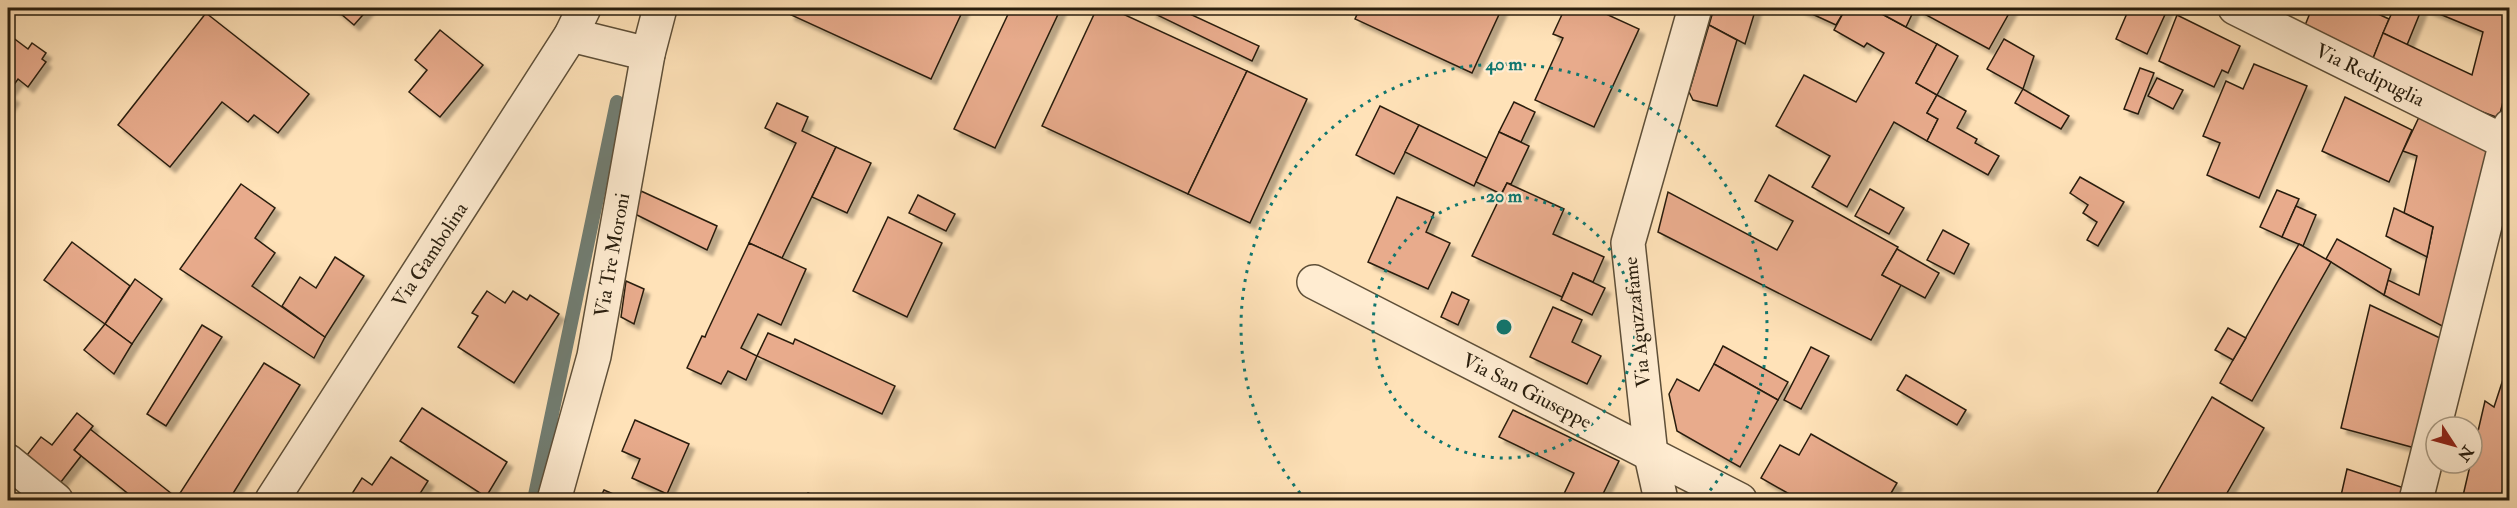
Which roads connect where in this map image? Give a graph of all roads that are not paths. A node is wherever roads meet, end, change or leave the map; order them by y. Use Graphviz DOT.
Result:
graph roads {
  1 [pos="660,8"];
  2 [pos="1695,8"];
  3 [pos="2235,8"];
  4 [pos="578,21"];
  5 [pos="648,54"];
  6 [pos="2507,134"];
  7 [pos="1314,282"];
  8 [pos="1651,455"];
  9 [pos="8,461"];
  10 [pos="56,501"];
  11 [pos="272,501"];
  12 [pos="554,501"];
  13 [pos="1661,501"];
  14 [pos="1740,501"];
  15 [pos="2416,501"];
  1 -- 5 [label="street, Via Tre Moroni"];
  2 -- 8 [label="street, Via Aguzzafame"];
  3 -- 6 [label="street, Via Redipuglia"];
  4 -- 5 [label="street"];
  4 -- 11 [label="street, Via Gambolina"];
  5 -- 12 [label="street, Via Tre Moroni"];
  6 -- 15 [label="street"];
  7 -- 8 [label="street, Via San Giuseppe"];
  8 -- 13 [label="street, Via Aguzzafame"];
  8 -- 14 [label="street, Via San Giuseppe"];
  9 -- 10 [label="street"];
}
